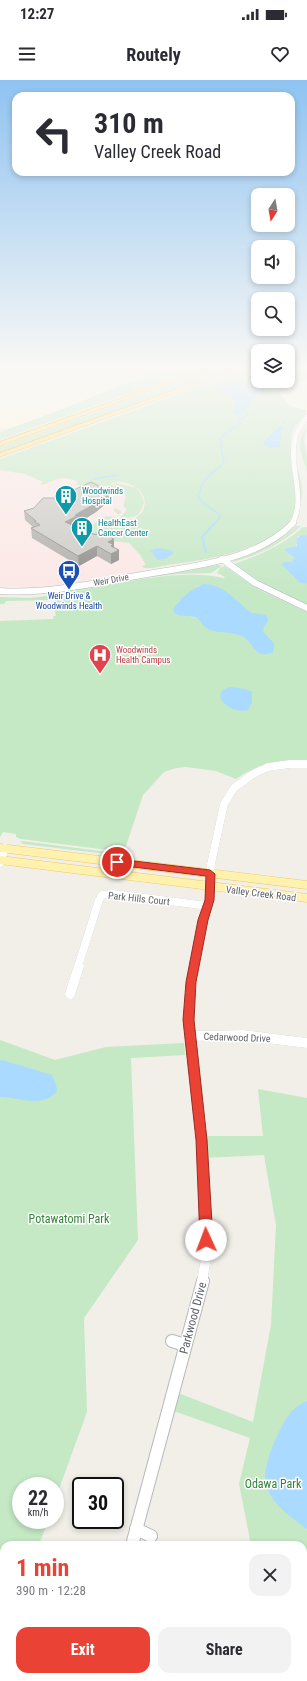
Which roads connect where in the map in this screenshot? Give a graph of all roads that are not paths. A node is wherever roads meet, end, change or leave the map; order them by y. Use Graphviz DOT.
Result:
graph roads {
  1 [pos="28,445"];
  2 [pos="296,445"];
  3 [pos="0,455"];
  4 [pos="300,462"];
  5 [pos="303,507"];
  6 [pos="222,559"];
  7 [pos="0,591"];
  8 [pos="307,608"];
  9 [pos="307,764"];
  10 [pos="3,848"];
  11 [pos="0,861"];
  12 [pos="210,874"];
  13 [pos="307,885"];
  14 [pos="210,886"];
  15 [pos="307,898"];
  16 [pos="208,906"];
  17 [pos="70,994"];
  18 [pos="190,1036"];
  19 [pos="307,1043"];
  20 [pos="172,1341"];
  21 [pos="185,1346"];
  22 [pos="136,1529"];
  23 [pos="152,1536"];
  24 [pos="133,1541"];
  1 -- 3 [label="highway"];
  2 -- 4 [label="street"];
  5 -- 6 [label="street, Weir Drive"];
  6 -- 7 [label="street, Weir Drive"];
  6 -- 8 [label="street"];
  9 -- 12 [label="street, Parkwood Drive"];
  10 -- 11 [label="street"];
  10 -- 12 [label="main road, Valley Creek Road"];
  11 -- 14 [label="main road, Valley Creek Road"];
  12 -- 13 [label="main road, Valley Creek Road"];
  12 -- 14 [label="street, Parkwood Drive"];
  14 -- 15 [label="main road, Valley Creek Road"];
  14 -- 16 [label="street, Parkwood Drive"];
  16 -- 17 [label="street, Park Hills Court"];
  16 -- 18 [label="street, Parkwood Drive"];
  18 -- 19 [label="street, Cedarwood Drive"];
  18 -- 21 [label="street, Parkwood Drive"];
  20 -- 21 [label="street"];
  21 -- 22 [label="street, Parkwood Drive"];
  22 -- 23 [label="street"];
  22 -- 24 [label="street, Parkwood Drive"];
}
